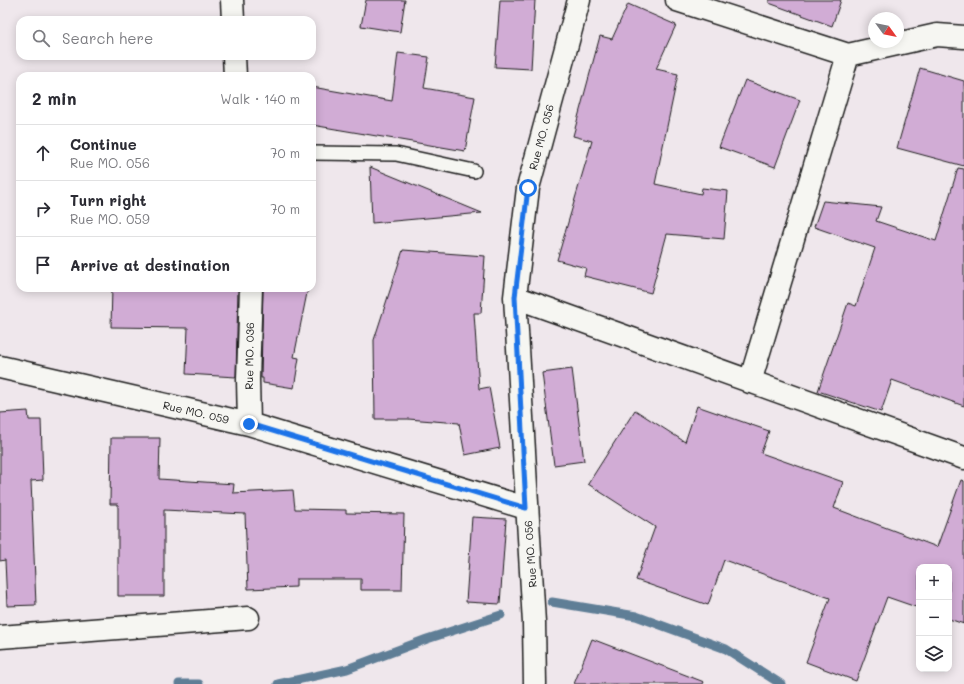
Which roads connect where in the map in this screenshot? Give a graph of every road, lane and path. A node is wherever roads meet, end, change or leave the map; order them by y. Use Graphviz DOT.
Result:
graph roads {
  1 [pos="232,0"];
  2 [pos="579,0"];
  3 [pos="677,0"];
  4 [pos="233,16"];
  5 [pos="964,37"];
  6 [pos="848,56"];
  7 [pos="234,60"];
  8 [pos="235,72"];
  9 [pos="316,152"];
  10 [pos="474,171"];
  11 [pos="251,292"];
  12 [pos="515,297"];
  13 [pos="0,366"];
  14 [pos="750,382"];
  15 [pos="249,424"];
  16 [pos="964,458"];
  17 [pos="526,508"];
  18 [pos="248,618"];
  19 [pos="0,637"];
  20 [pos="536,684"];
  1 -- 4 [label="street"];
  2 -- 12 [label="street, Rue MO. 056"];
  3 -- 6 [label="street"];
  5 -- 6 [label="street"];
  6 -- 14 [label="street"];
  7 -- 8 [label="street"];
  9 -- 10 [label="lane"];
  11 -- 15 [label="street, Rue MO. 036"];
  12 -- 14 [label="street"];
  12 -- 17 [label="street, Rue MO. 056"];
  13 -- 15 [label="street, Rue MO. 059"];
  14 -- 16 [label="street"];
  15 -- 17 [label="street, Rue MO. 059"];
  17 -- 20 [label="street, Rue MO. 056"];
  18 -- 19 [label="street"];
}
